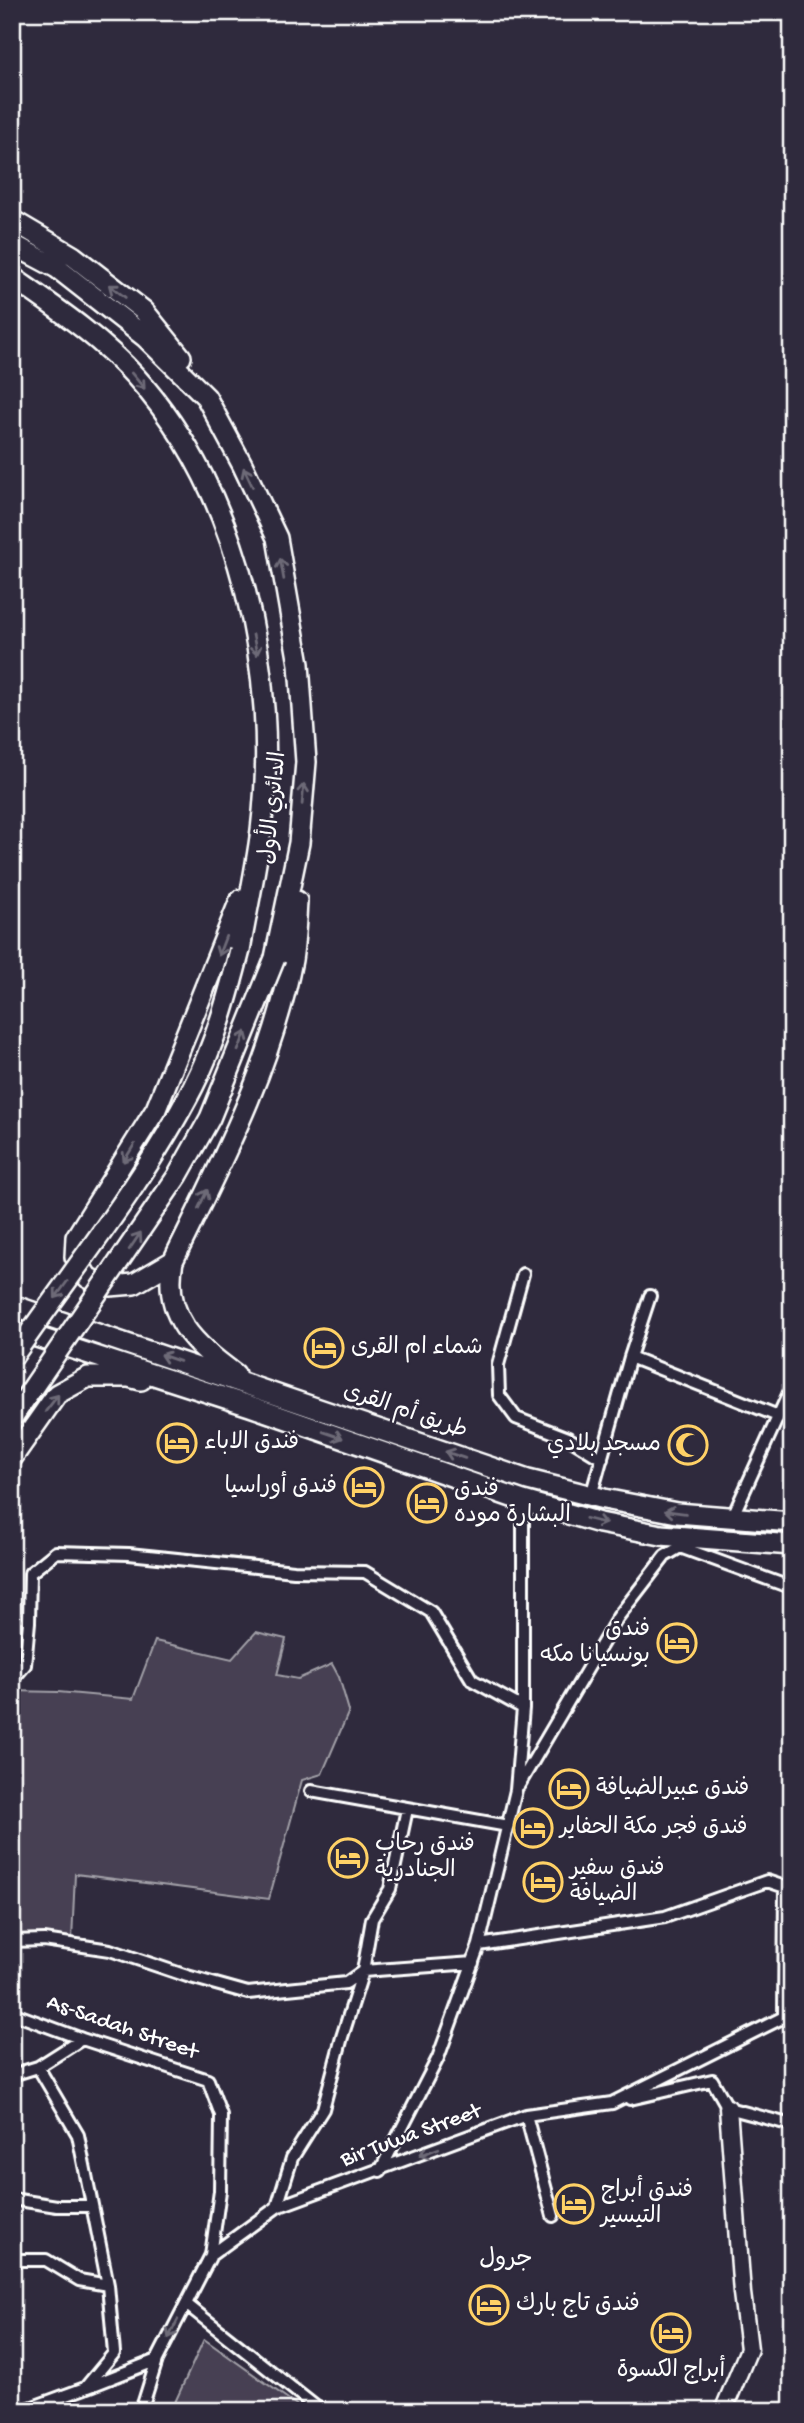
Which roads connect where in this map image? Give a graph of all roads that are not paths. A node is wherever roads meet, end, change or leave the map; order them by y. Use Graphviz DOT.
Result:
graph roads {
  1 [pos="12,220"];
  2 [pos="12,244"];
  3 [pos="12,276"];
  4 [pos="206,397"];
  5 [pos="256,860"];
  6 [pos="283,959"];
  7 [pos="173,1261"];
  8 [pos="523,1273"];
  9 [pos="650,1296"];
  10 [pos="12,1304"];
  11 [pos="16,1340"];
  12 [pos="630,1357"];
  13 [pos="12,1358"];
  14 [pos="250,1385"];
  15 [pos="792,1385"];
  16 [pos="250,1406"];
  17 [pos="778,1416"];
  18 [pos="12,1418"];
  19 [pos="12,1458"];
  20 [pos="602,1459"];
  21 [pos="591,1496"];
  22 [pos="523,1501"];
  23 [pos="732,1518"];
  24 [pos="792,1522"];
  25 [pos="689,1543"];
  26 [pos="792,1545"];
  27 [pos="792,1588"];
  28 [pos="12,1680"];
  29 [pos="523,1708"];
  30 [pos="516,1790"];
  31 [pos="311,1791"];
  32 [pos="407,1809"];
  33 [pos="508,1826"];
  34 [pos="12,1941"];
  35 [pos="479,1945"];
  36 [pos="473,1963"];
  37 [pos="363,1970"];
  38 [pos="12,2013"];
  39 [pos="788,2015"];
  40 [pos="82,2039"];
  41 [pos="38,2067"];
  42 [pos="12,2075"];
  43 [pos="612,2103"];
  44 [pos="728,2108"];
  45 [pos="526,2115"];
  46 [pos="792,2125"];
  47 [pos="380,2171"];
  48 [pos="12,2199"];
  49 [pos="92,2206"];
  50 [pos="277,2207"];
  51 [pos="553,2216"];
  52 [pos="211,2255"];
  53 [pos="12,2260"];
  54 [pos="108,2285"];
  55 [pos="186,2304"];
  56 [pos="157,2360"];
  57 [pos="85,2388"];
  58 [pos="22,2411"];
  59 [pos="141,2411"];
  60 [pos="321,2411"];
  61 [pos="723,2411"];
  4 -- 1 [label="highway, one-way"];
  2 -- 4 [label="highway, الدائري الأول"];
  3 -- 5 [label="highway, الدائري الأول, one-way"];
  6 -- 4 [label="highway, الدائري الأول, one-way"];
  5 -- 7 [label="highway, one-way"];
  5 -- 11 [label="highway, الدائري الأول, one-way, bridge"];
  7 -- 6 [label="highway, one-way"];
  18 -- 6 [label="highway, الدائري الأول, one-way, bridge"];
  7 -- 14 [label="highway"];
  8 -- 20 [label="street"];
  9 -- 12 [label="street"];
  14 -- 10 [label="highway, طريق أم القرى, one-way"];
  11 -- 13 [label="highway, الدائري الأول, bridge"];
  11 -- 16 [label="highway, طريق أم القرى"];
  12 -- 17 [label="street"];
  12 -- 20 [label="street"];
  21 -- 14 [label="highway, طريق أم القرى, one-way"];
  15 -- 17 [label="street"];
  19 -- 16 [label="highway, one-way"];
  16 -- 22 [label="highway, طريق أم القرى, one-way"];
  17 -- 23 [label="street"];
  20 -- 21 [label="street"];
  23 -- 21 [label="highway, طريق أم القرى, one-way"];
  22 -- 25 [label="highway, طريق أم القرى, one-way"];
  22 -- 29 [label="street"];
  23 -- 24 [label="highway, طريق أم القرى"];
  23 -- 25 [label="highway"];
  25 -- 26 [label="highway, طريق أم القرى"];
  25 -- 27 [label="street"];
  25 -- 30 [label="street"];
  28 -- 29 [label="street"];
  29 -- 30 [label="street"];
  30 -- 33 [label="street"];
  31 -- 32 [label="street"];
  32 -- 33 [label="street"];
  32 -- 37 [label="street"];
  33 -- 35 [label="street"];
  34 -- 37 [label="street"];
  35 -- 36 [label="street"];
  35 -- 39 [label="street"];
  36 -- 37 [label="street"];
  36 -- 47 [label="street"];
  37 -- 50 [label="street"];
  38 -- 40 [label="street, As-Sadah Street"];
  39 -- 43 [label="street, Bir Tuwa Street"];
  40 -- 41 [label="street"];
  40 -- 52 [label="street, As-Sadah Street"];
  41 -- 42 [label="street"];
  41 -- 49 [label="street"];
  43 -- 44 [label="street"];
  43 -- 45 [label="street, Bir Tuwa Street"];
  44 -- 46 [label="street"];
  44 -- 61 [label="street"];
  45 -- 47 [label="street, Bir Tuwa Street, one-way"];
  45 -- 51 [label="street"];
  47 -- 50 [label="street, Bir Tuwa Street"];
  48 -- 49 [label="street"];
  49 -- 54 [label="street"];
  50 -- 52 [label="street, Bir Tuwa Street"];
  52 -- 55 [label="street, Bir Tuwa Street"];
  53 -- 54 [label="street"];
  54 -- 57 [label="street"];
  55 -- 56 [label="street, Bir Tuwa Street, one-way"];
  55 -- 60 [label="street"];
  56 -- 57 [label="street"];
  56 -- 59 [label="street, Bir Tuwa Street"];
  57 -- 58 [label="street"];
}
